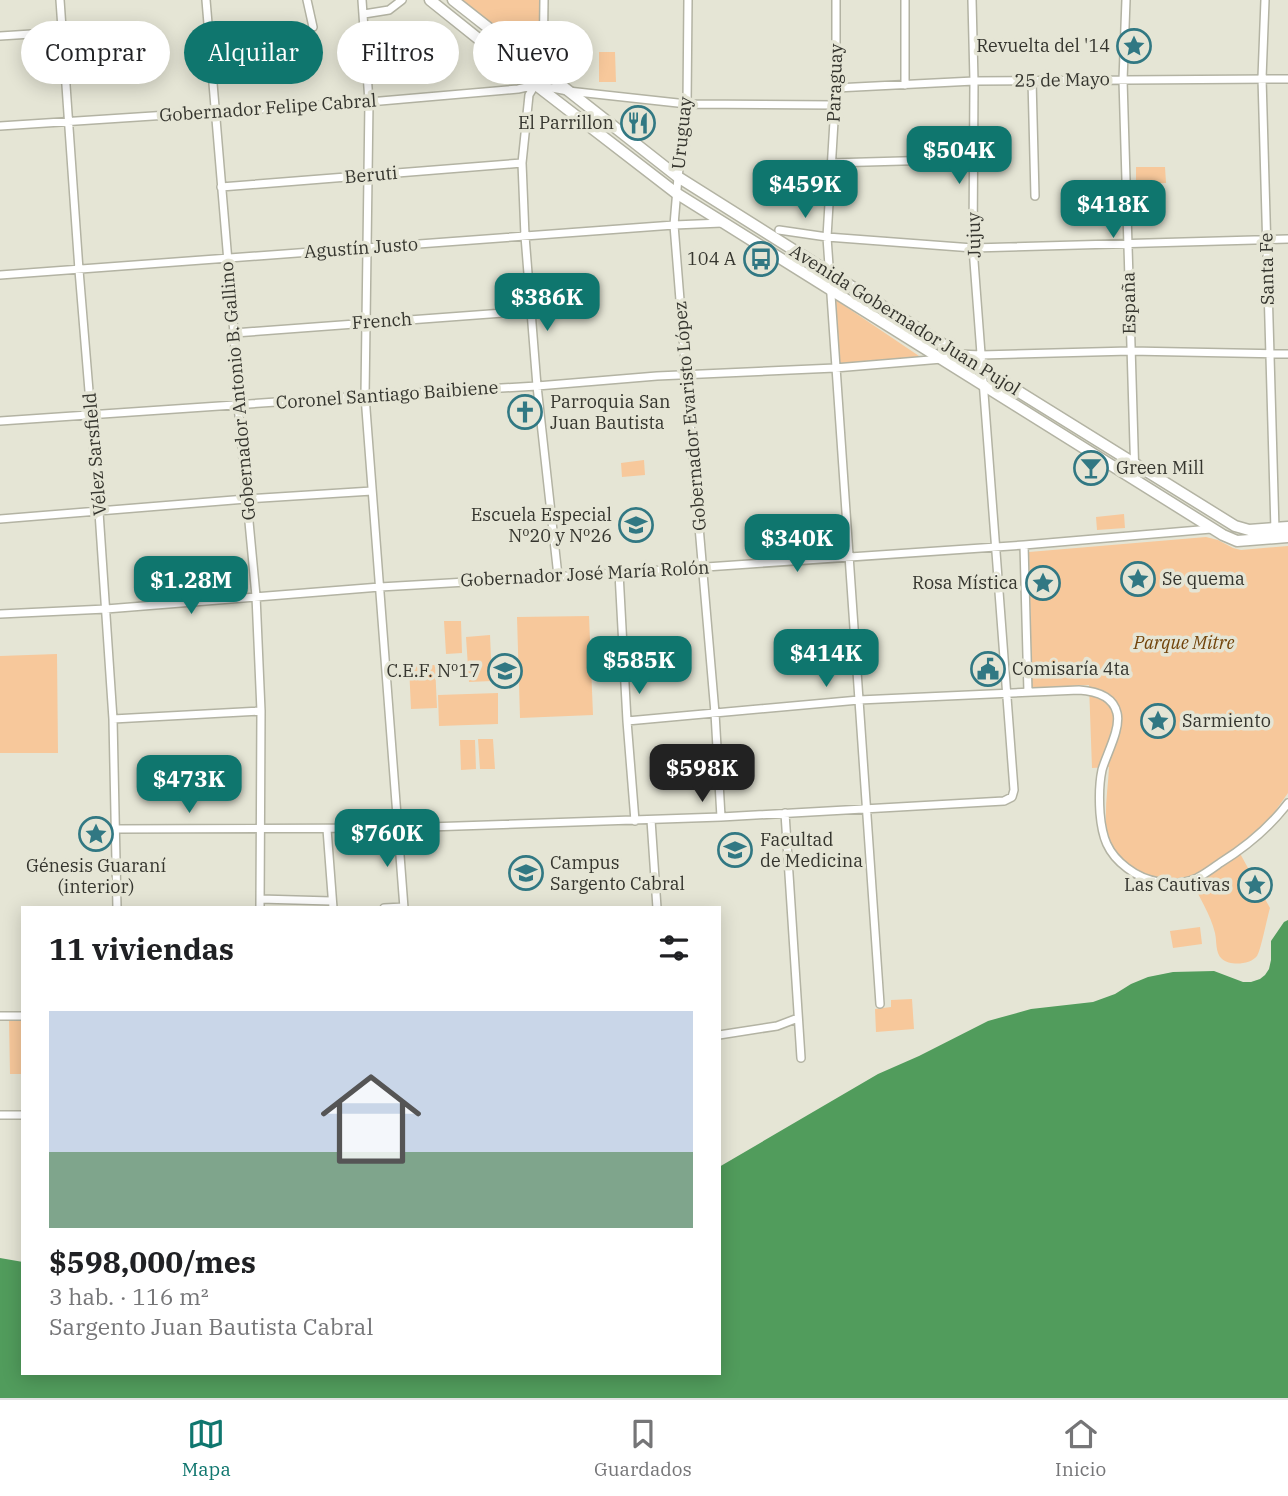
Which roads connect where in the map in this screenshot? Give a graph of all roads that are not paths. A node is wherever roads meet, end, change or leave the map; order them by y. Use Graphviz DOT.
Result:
graph roads {
  1 [pos="60,0"];
  2 [pos="206,0"];
  3 [pos="307,0"];
  4 [pos="362,0"];
  5 [pos="402,0"];
  6 [pos="430,0"];
  7 [pos="453,0"];
  8 [pos="544,0"];
  9 [pos="688,0"];
  10 [pos="836,0"];
  11 [pos="905,0"];
  12 [pos="972,0"];
  13 [pos="1126,0"];
  14 [pos="1265,0"];
  15 [pos="364,14"];
  16 [pos="62,21"];
  17 [pos="312,21"];
  18 [pos="479,21"];
  19 [pos="544,21"];
  20 [pos="21,35"];
  21 [pos="0,36"];
  22 [pos="1262,78"];
  23 [pos="1288,79"];
  24 [pos="1032,80"];
  25 [pos="1124,80"];
  26 [pos="974,81"];
  27 [pos="67,84"];
  28 [pos="559,84"];
  29 [pos="536,85"];
  30 [pos="905,85"];
  31 [pos="836,88"];
  32 [pos="568,91"];
  33 [pos="369,102"];
  34 [pos="687,104"];
  35 [pos="835,105"];
  36 [pos="215,111"];
  37 [pos="69,121"];
  38 [pos="0,127"];
  39 [pos="973,159"];
  40 [pos="522,163"];
  41 [pos="831,163"];
  42 [pos="369,175"];
  43 [pos="678,177"];
  44 [pos="221,187"];
  45 [pos="676,193"];
  46 [pos="1035,196"];
  47 [pos="723,223"];
  48 [pos="674,225"];
  49 [pos="779,230"];
  50 [pos="525,236"];
  51 [pos="827,237"];
  52 [pos="1267,239"];
  53 [pos="1288,239"];
  54 [pos="1127,243"];
  55 [pos="368,247"];
  56 [pos="973,248"];
  57 [pos="228,258"];
  58 [pos="79,270"];
  59 [pos="830,272"];
  60 [pos="0,275"];
  61 [pos="831,288"];
  62 [pos="531,311"];
  63 [pos="366,322"];
  64 [pos="234,333"];
  65 [pos="1130,351"];
  66 [pos="959,354"];
  67 [pos="1269,354"];
  68 [pos="1288,354"];
  69 [pos="981,355"];
  70 [pos="942,359"];
  71 [pos="835,368"];
  72 [pos="982,370"];
  73 [pos="686,375"];
  74 [pos="537,386"];
  75 [pos="985,387"];
  76 [pos="365,396"];
  77 [pos="238,405"];
  78 [pos="92,416"];
  79 [pos="0,421"];
  80 [pos="1134,463"];
  81 [pos="1135,479"];
  82 [pos="372,491"];
  83 [pos="246,499"];
  84 [pos="99,512"];
  85 [pos="0,520"];
  86 [pos="1288,527"];
  87 [pos="1212,529"];
  88 [pos="1275,533"];
  89 [pos="1288,537"];
  90 [pos="1024,545"];
  91 [pos="996,547"];
  92 [pos="849,557"];
  93 [pos="703,567"];
  94 [pos="619,573"];
  95 [pos="558,576"];
  96 [pos="380,587"];
  97 [pos="256,596"];
  98 [pos="106,609"];
  99 [pos="0,614"];
  100 [pos="1028,692"];
  101 [pos="1007,694"];
  102 [pos="859,701"];
  103 [pos="261,711"];
  104 [pos="715,713"];
  105 [pos="113,719"];
  106 [pos="627,721"];
  107 [pos="1288,803"];
  108 [pos="867,809"];
  109 [pos="785,813"];
  110 [pos="721,817"];
  111 [pos="651,820"];
  112 [pos="635,821"];
  113 [pos="398,828"];
  114 [pos="116,829"];
  115 [pos="261,829"];
  116 [pos="327,829"];
  117 [pos="260,899"];
  118 [pos="332,904"];
  119 [pos="117,906"];
  120 [pos="260,906"];
  121 [pos="404,906"];
  122 [pos="657,906"];
  123 [pos="880,1004"];
  124 [pos="0,1016"];
  125 [pos="21,1016"];
  126 [pos="799,1018"];
  127 [pos="721,1035"];
  128 [pos="801,1058"];
  129 [pos="0,1115"];
  130 [pos="21,1115"];
  1 -- 16 [label="street, Vélez Sarsfield"];
  2 -- 36 [label="street, Gobernador Antonio B. Gallino"];
  3 -- 17 [label="street"];
  4 -- 15 [label="street"];
  5 -- 15 [label="street"];
  6 -- 29 [label="main road, Avenida Gobernador Juan Pujol"];
  7 -- 18 [label="main road, Avenida Gobernador Juan Pujol"];
  8 -- 19 [label="street"];
  9 -- 34 [label="street, Uruguay"];
  10 -- 31 [label="street, Paraguay"];
  11 -- 30 [label="street"];
  12 -- 26 [label="street, Jujuy"];
  13 -- 25 [label="street, España"];
  14 -- 22 [label="street, Santa Fe"];
  15 -- 33 [label="street"];
  20 -- 21 [label="street"];
  22 -- 23 [label="street, 25 de Mayo"];
  22 -- 25 [label="street, 25 de Mayo"];
  22 -- 52 [label="street, Santa Fe"];
  24 -- 25 [label="street, 25 de Mayo"];
  24 -- 26 [label="street, 25 de Mayo"];
  24 -- 46 [label="street"];
  25 -- 54 [label="street, España"];
  26 -- 30 [label="street, 25 de Mayo"];
  26 -- 39 [label="street, Jujuy"];
  27 -- 37 [label="street, Vélez Sarsfield"];
  28 -- 32 [label="main road, Avenida Gobernador Juan Pujol"];
  29 -- 32 [label="street"];
  29 -- 33 [label="street, Gobernador Felipe Cabral"];
  29 -- 40 [label="street"];
  29 -- 45 [label="main road, Avenida Gobernador Juan Pujol"];
  30 -- 31 [label="street, 25 de Mayo"];
  31 -- 35 [label="street, Paraguay"];
  32 -- 34 [label="street"];
  32 -- 43 [label="main road, Avenida Gobernador Juan Pujol"];
  33 -- 36 [label="street, Gobernador Felipe Cabral"];
  33 -- 42 [label="street"];
  34 -- 35 [label="street"];
  34 -- 43 [label="street, Uruguay"];
  35 -- 41 [label="street, Paraguay"];
  36 -- 37 [label="street, Gobernador Felipe Cabral"];
  36 -- 44 [label="street, Gobernador Antonio B. Gallino"];
  37 -- 38 [label="street, Gobernador Felipe Cabral"];
  37 -- 58 [label="street, Vélez Sarsfield"];
  39 -- 41 [label="street"];
  39 -- 56 [label="street, Jujuy"];
  40 -- 42 [label="street, Beruti"];
  40 -- 50 [label="street"];
  41 -- 51 [label="street, Paraguay"];
  42 -- 44 [label="street, Beruti"];
  42 -- 55 [label="street"];
  43 -- 45 [label="street, Uruguay"];
  43 -- 59 [label="main road, Avenida Gobernador Juan Pujol"];
  44 -- 57 [label="street, Gobernador Antonio B. Gallino"];
  45 -- 47 [label="main road, Avenida Gobernador Juan Pujol"];
  45 -- 48 [label="street, Uruguay"];
  47 -- 48 [label="street, Agustín Justo"];
  47 -- 61 [label="main road, Avenida Gobernador Juan Pujol"];
  48 -- 50 [label="street, Agustín Justo"];
  48 -- 73 [label="street, Gobernador Evaristo López"];
  49 -- 51 [label="street"];
  50 -- 55 [label="street, Agustín Justo"];
  50 -- 62 [label="street"];
  51 -- 56 [label="street"];
  51 -- 59 [label="street, Paraguay"];
  52 -- 53 [label="street"];
  52 -- 54 [label="street"];
  52 -- 67 [label="street, Santa Fe"];
  54 -- 56 [label="street"];
  54 -- 65 [label="street, España"];
  55 -- 57 [label="street, Agustín Justo"];
  55 -- 63 [label="street"];
  56 -- 69 [label="street, Jujuy"];
  57 -- 58 [label="street, Agustín Justo"];
  57 -- 64 [label="street, Gobernador Antonio B. Gallino"];
  58 -- 60 [label="street, Agustín Justo"];
  58 -- 78 [label="street, Vélez Sarsfield"];
  59 -- 61 [label="street, Paraguay"];
  59 -- 66 [label="main road, Avenida Gobernador Juan Pujol"];
  61 -- 70 [label="main road, Avenida Gobernador Juan Pujol"];
  61 -- 71 [label="street, Paraguay"];
  62 -- 63 [label="street, French"];
  62 -- 74 [label="street"];
  63 -- 64 [label="street, French"];
  63 -- 76 [label="street"];
  64 -- 77 [label="street, Gobernador Antonio B. Gallino"];
  65 -- 67 [label="street, Coronel Santiago Baibiene"];
  65 -- 69 [label="street, Coronel Santiago Baibiene"];
  65 -- 80 [label="street, España"];
  66 -- 69 [label="street, Coronel Santiago Baibiene"];
  66 -- 70 [label="street, Coronel Santiago Baibiene"];
  66 -- 72 [label="main road, Avenida Gobernador Juan Pujol"];
  67 -- 68 [label="street, Coronel Santiago Baibiene"];
  67 -- 88 [label="street, Santa Fe"];
  69 -- 72 [label="street, Jujuy"];
  70 -- 71 [label="street, Coronel Santiago Baibiene"];
  70 -- 75 [label="main road, Avenida Gobernador Juan Pujol"];
  71 -- 73 [label="street, Coronel Santiago Baibiene"];
  71 -- 92 [label="street, Paraguay"];
  72 -- 75 [label="street, Jujuy"];
  72 -- 80 [label="main road, Avenida Gobernador Juan Pujol"];
  73 -- 74 [label="street, Coronel Santiago Baibiene"];
  73 -- 93 [label="street, Gobernador Evaristo López"];
  74 -- 76 [label="street, Coronel Santiago Baibiene"];
  74 -- 95 [label="street"];
  75 -- 81 [label="main road, Avenida Gobernador Juan Pujol"];
  75 -- 91 [label="street, Jujuy"];
  76 -- 77 [label="street, Coronel Santiago Baibiene"];
  76 -- 82 [label="street"];
  77 -- 78 [label="street, Coronel Santiago Baibiene"];
  77 -- 83 [label="street, Gobernador Antonio B. Gallino"];
  78 -- 79 [label="street, Coronel Santiago Baibiene"];
  78 -- 84 [label="street, Vélez Sarsfield"];
  80 -- 81 [label="street, España"];
  80 -- 88 [label="main road, Avenida Gobernador Juan Pujol"];
  81 -- 87 [label="main road, Avenida Gobernador Juan Pujol"];
  82 -- 83 [label="street"];
  82 -- 96 [label="street"];
  83 -- 84 [label="street"];
  83 -- 97 [label="street, Gobernador Antonio B. Gallino"];
  84 -- 85 [label="street"];
  84 -- 98 [label="street, Vélez Sarsfield"];
  86 -- 88 [label="main road"];
  87 -- 88 [label="main road, Avenida Gobernador Juan Pujol"];
  87 -- 90 [label="street, Gobernador José María Rolón"];
  88 -- 89 [label="main road"];
  90 -- 91 [label="street, Gobernador José María Rolón"];
  90 -- 100 [label="street"];
  91 -- 92 [label="street, Gobernador José María Rolón"];
  91 -- 101 [label="street, Jujuy"];
  92 -- 93 [label="street, Gobernador José María Rolón"];
  92 -- 102 [label="street, Paraguay"];
  93 -- 94 [label="street, Gobernador José María Rolón"];
  93 -- 104 [label="street, Gobernador Evaristo López"];
  94 -- 95 [label="street, Gobernador José María Rolón"];
  94 -- 106 [label="street"];
  95 -- 96 [label="street, Gobernador José María Rolón"];
  96 -- 97 [label="street, Gobernador José María Rolón"];
  96 -- 113 [label="street"];
  97 -- 98 [label="street, Gobernador José María Rolón"];
  97 -- 103 [label="street, Gobernador Antonio B. Gallino"];
  98 -- 99 [label="street, Gobernador José María Rolón"];
  98 -- 105 [label="street, Vélez Sarsfield"];
  100 -- 101 [label="street"];
  100 -- 107 [label="street"];
  101 -- 102 [label="street"];
  101 -- 108 [label="street, Jujuy"];
  102 -- 104 [label="street"];
  102 -- 108 [label="street, Paraguay"];
  103 -- 105 [label="street"];
  103 -- 115 [label="street, Gobernador Antonio B. Gallino"];
  104 -- 106 [label="street"];
  104 -- 110 [label="street, Gobernador Evaristo López"];
  105 -- 114 [label="street, Vélez Sarsfield"];
  106 -- 112 [label="street"];
  108 -- 109 [label="street"];
  108 -- 123 [label="street, Paraguay"];
  109 -- 110 [label="street"];
  109 -- 126 [label="street"];
  110 -- 111 [label="street"];
  111 -- 112 [label="street"];
  111 -- 122 [label="street"];
  112 -- 113 [label="street"];
  113 -- 116 [label="street"];
  113 -- 121 [label="street"];
  114 -- 115 [label="street"];
  114 -- 119 [label="street, Vélez Sarsfield"];
  115 -- 116 [label="street"];
  115 -- 117 [label="street, Gobernador Antonio B. Gallino"];
  116 -- 118 [label="street"];
  117 -- 118 [label="street"];
  117 -- 120 [label="street, Gobernador Antonio B. Gallino"];
  124 -- 125 [label="street"];
  126 -- 127 [label="street"];
  126 -- 128 [label="street"];
  129 -- 130 [label="street"];
}
